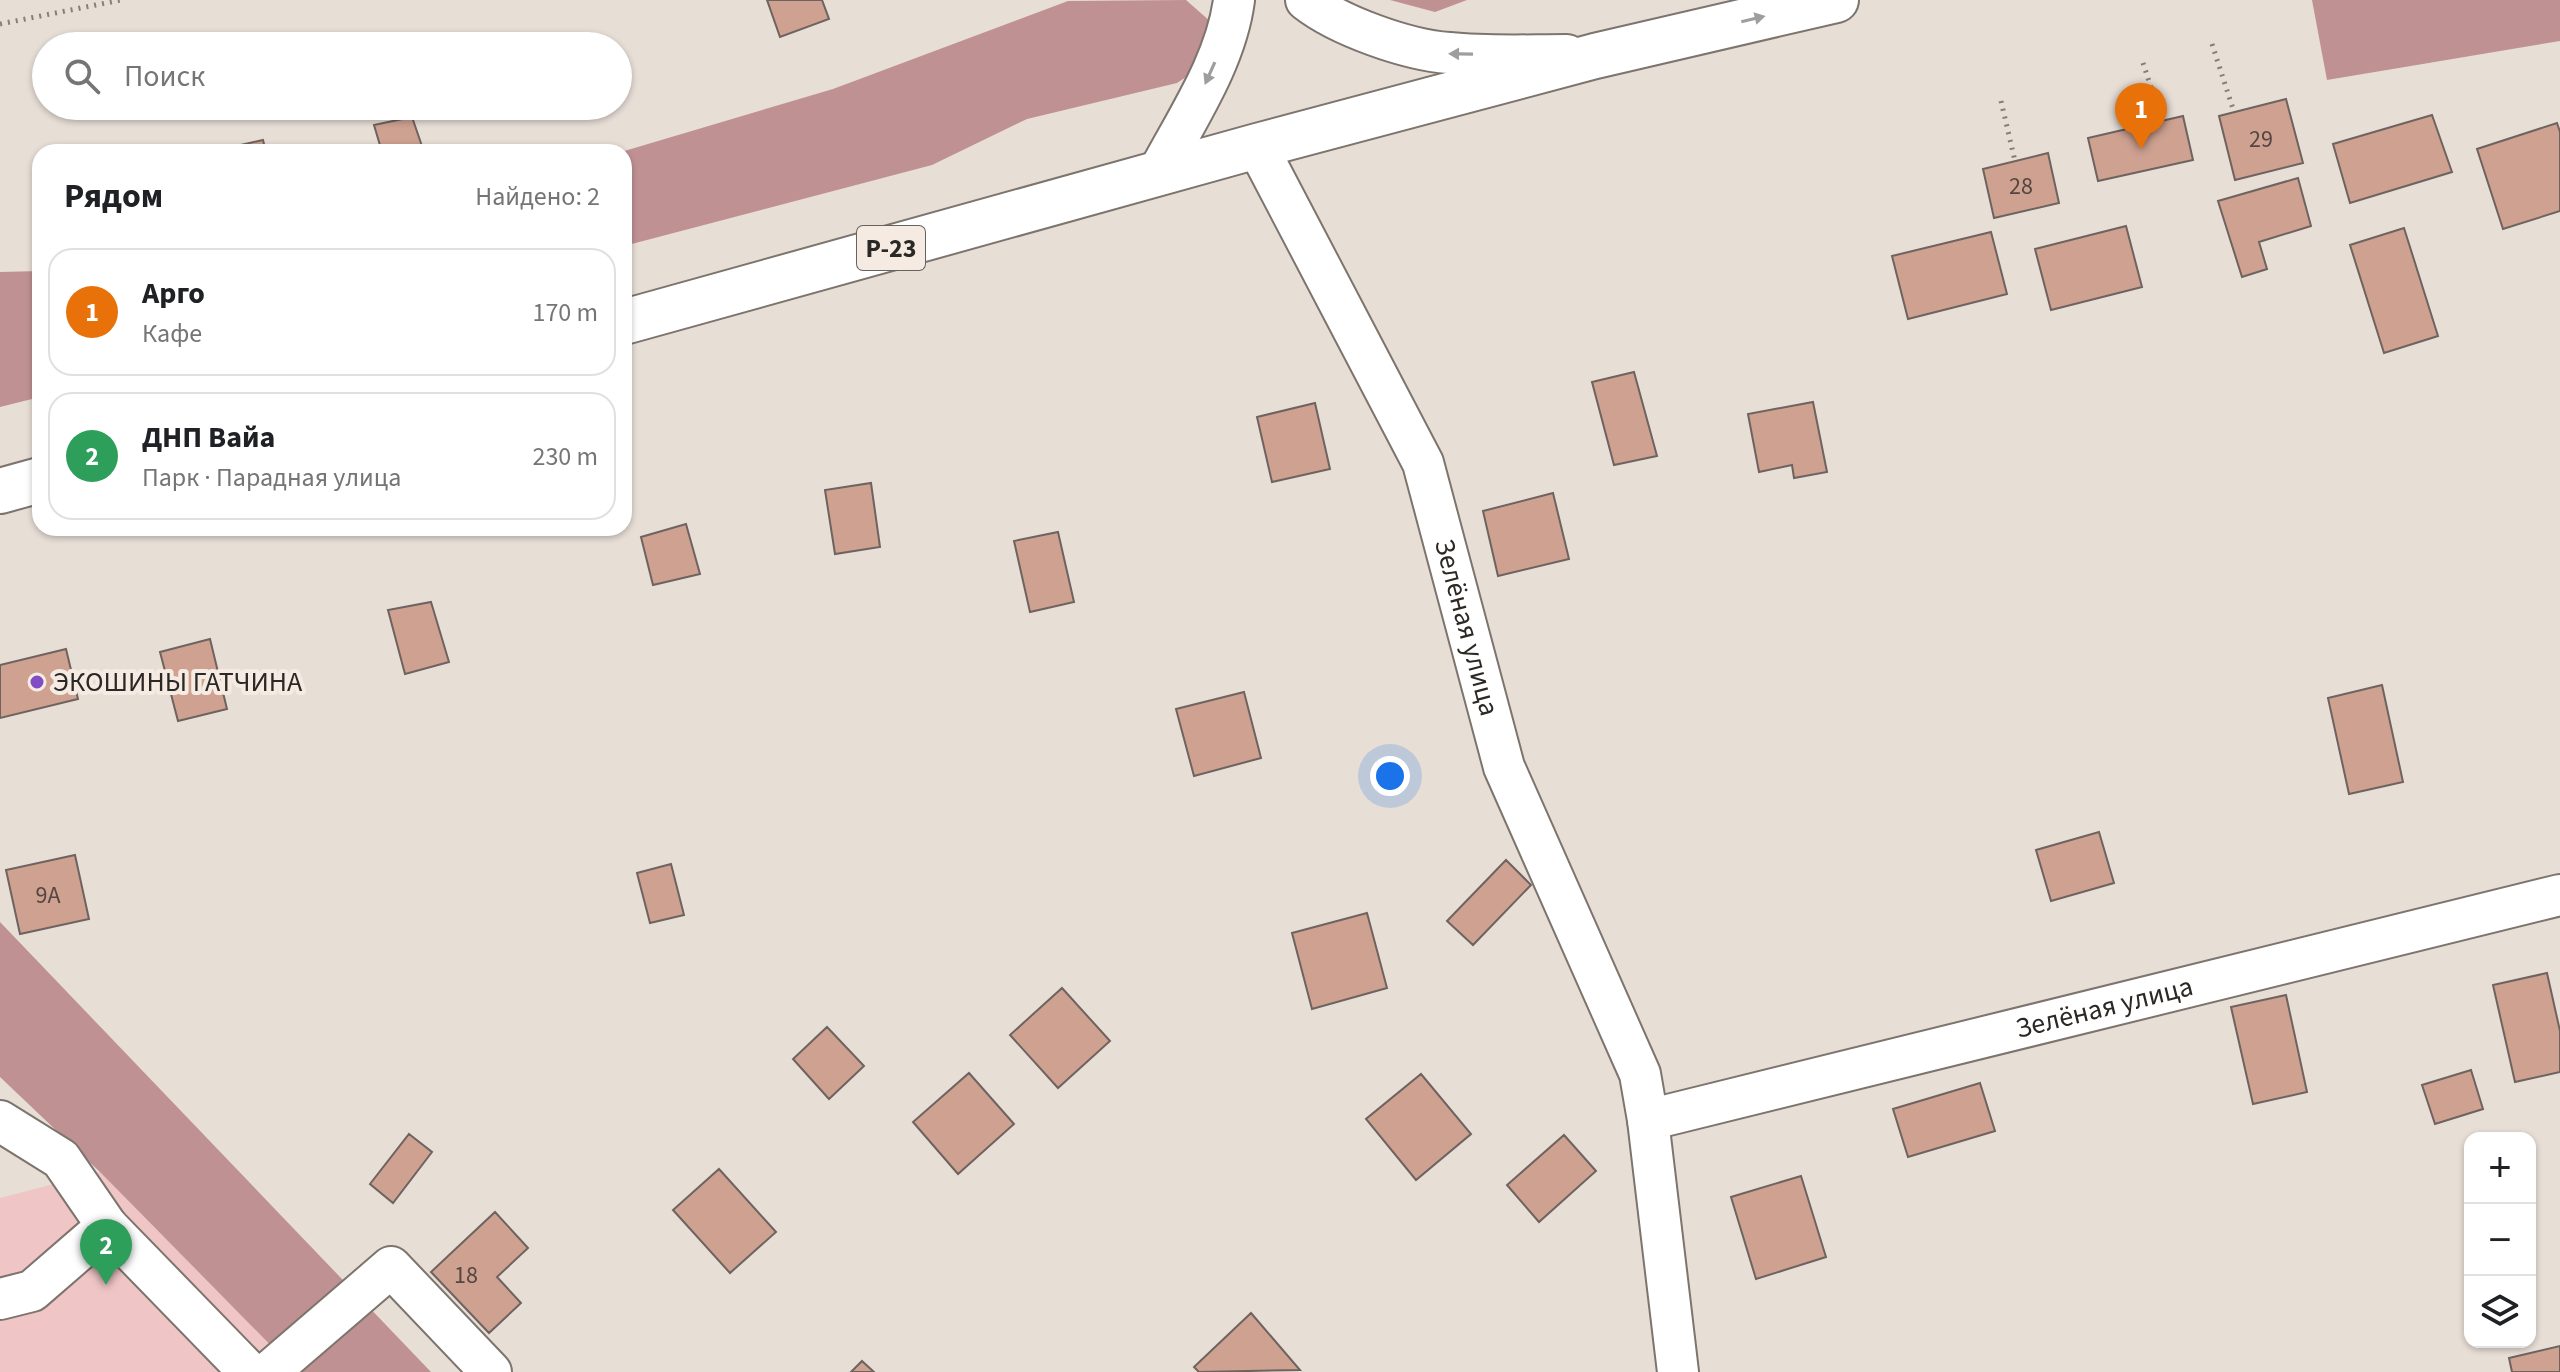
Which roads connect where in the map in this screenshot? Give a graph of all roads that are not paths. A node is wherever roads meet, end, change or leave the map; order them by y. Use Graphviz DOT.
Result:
graph roads {
  1 [pos="1234,0"];
  2 [pos="1306,0"];
  3 [pos="1713,0"];
  4 [pos="1836,0"];
  5 [pos="1595,56"];
  6 [pos="1257,146"];
  7 [pos="1157,175"];
  8 [pos="632,320"];
  9 [pos="32,482"];
  10 [pos="0,491"];
  11 [pos="2560,895"];
  12 [pos="1648,1120"];
  13 [pos="0,1121"];
  14 [pos="107,1226"];
  15 [pos="0,1299"];
  16 [pos="249,1372"];
  17 [pos="269,1372"];
  18 [pos="491,1372"];
  19 [pos="1678,1372"];
  1 -- 7 [label="street, one-way"];
  5 -- 2 [label="street, one-way"];
  3 -- 5 [label="main road, Р-23"];
  5 -- 4 [label="main road, one-way"];
  5 -- 6 [label="main road, Р-23"];
  6 -- 7 [label="main road, Р-23"];
  6 -- 12 [label="street, Зелёная улица"];
  7 -- 8 [label="main road, Р-23"];
  9 -- 10 [label="main road"];
  11 -- 12 [label="street, Зелёная улица"];
  12 -- 19 [label="street, Зелёная улица"];
  13 -- 14 [label="street"];
  14 -- 15 [label="street"];
  14 -- 16 [label="street"];
  17 -- 18 [label="street"];
}
